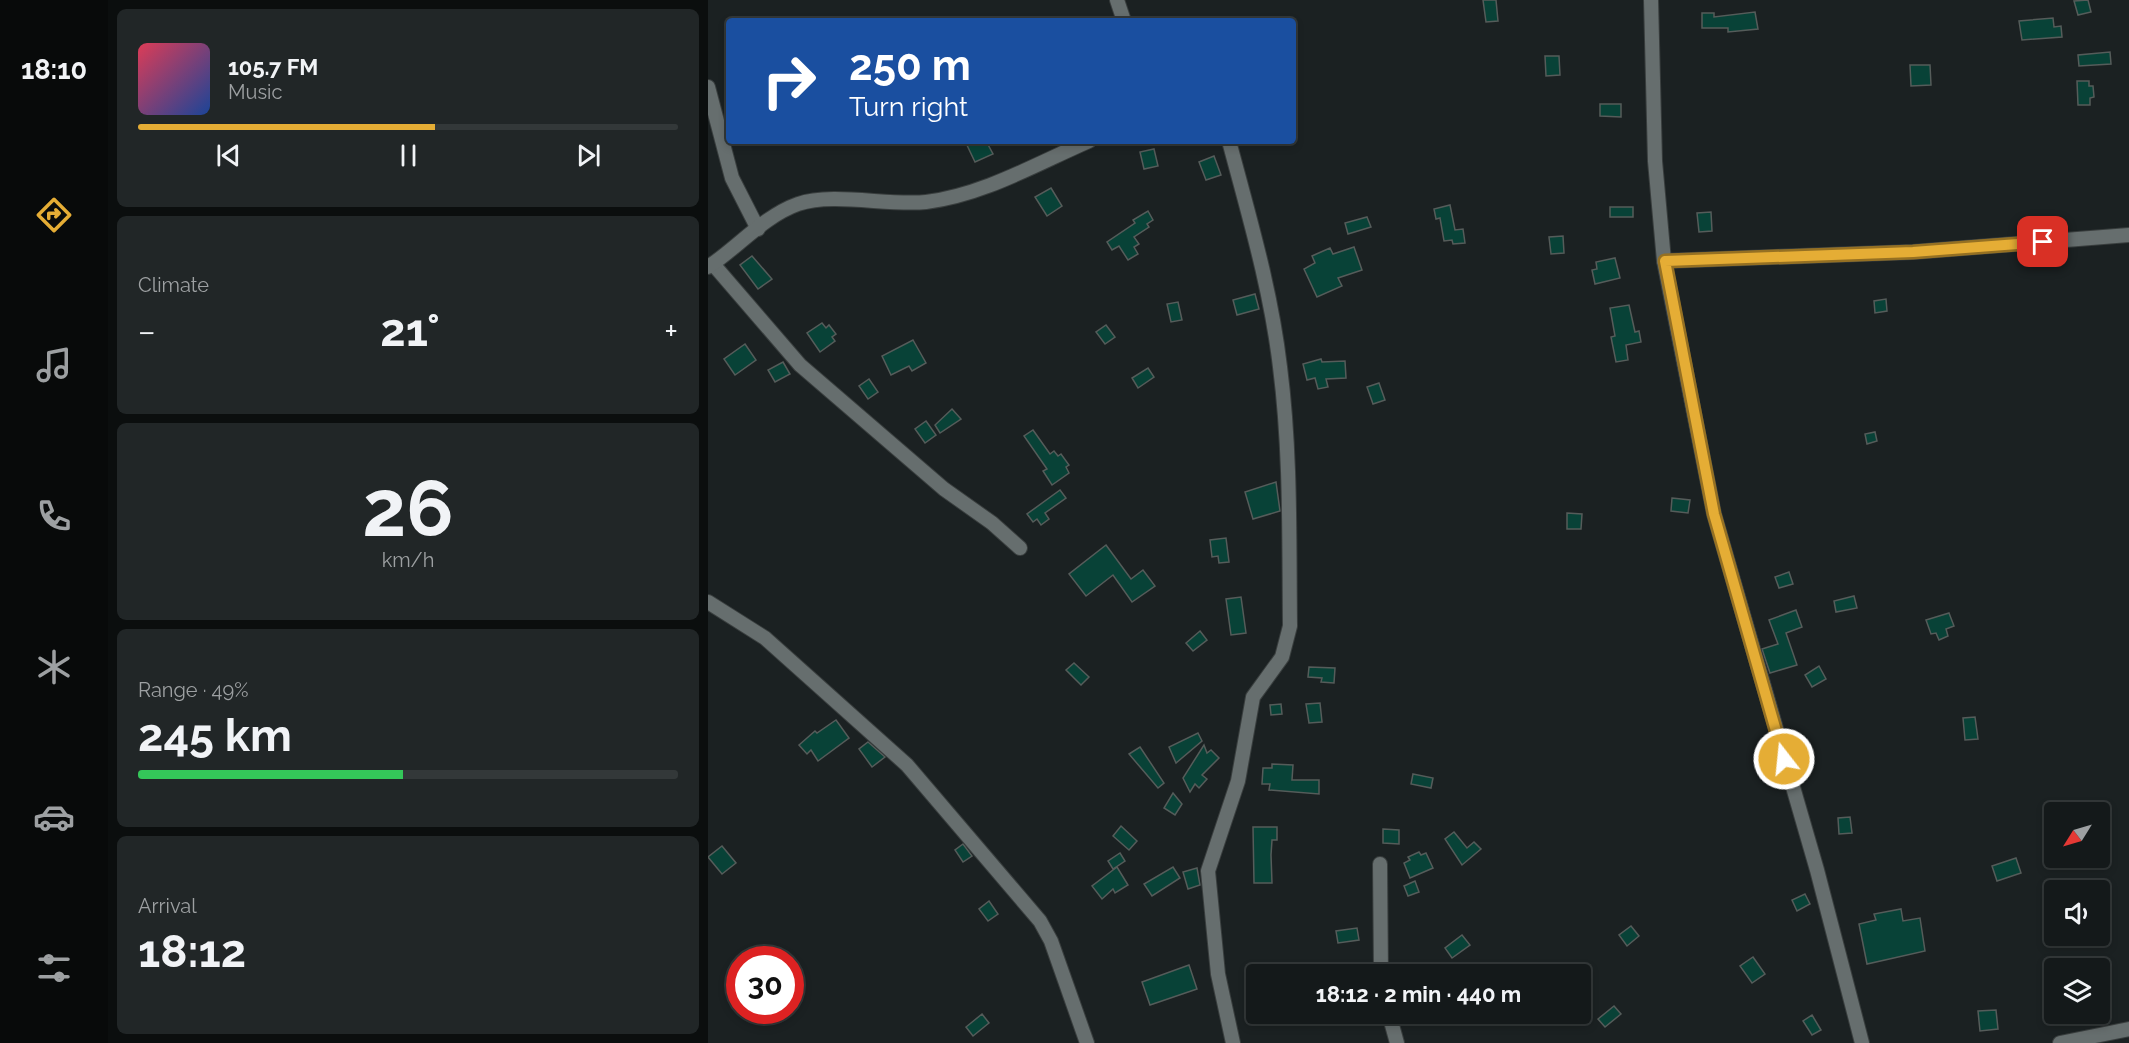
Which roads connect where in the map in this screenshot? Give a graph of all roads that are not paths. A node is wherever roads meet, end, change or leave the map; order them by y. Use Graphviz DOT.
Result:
graph roads {
  1 [pos="1116,0"];
  2 [pos="1651,0"];
  3 [pos="1123,18"];
  4 [pos="708,87"];
  5 [pos="1082,144"];
  6 [pos="1230,144"];
  7 [pos="758,229"];
  8 [pos="2129,235"];
  9 [pos="1665,261"];
  10 [pos="710,266"];
  11 [pos="1020,548"];
  12 [pos="708,602"];
  13 [pos="1380,864"];
  14 [pos="1381,964"];
  15 [pos="1392,1024"];
  16 [pos="2129,1029"];
  17 [pos="2115,1038"];
  18 [pos="1087,1043"];
  19 [pos="1233,1043"];
  20 [pos="1397,1043"];
  21 [pos="1862,1043"];
  22 [pos="2060,1043"];
  1 -- 3 [label="street"];
  2 -- 9 [label="street"];
  4 -- 7 [label="street"];
  5 -- 7 [label="street"];
  6 -- 19 [label="street"];
  7 -- 10 [label="street"];
  8 -- 9 [label="street"];
  9 -- 21 [label="street"];
  10 -- 11 [label="street"];
  12 -- 18 [label="street"];
  13 -- 14 [label="street"];
  15 -- 20 [label="street"];
  16 -- 17 [label="street"];
  17 -- 22 [label="street"];
}
